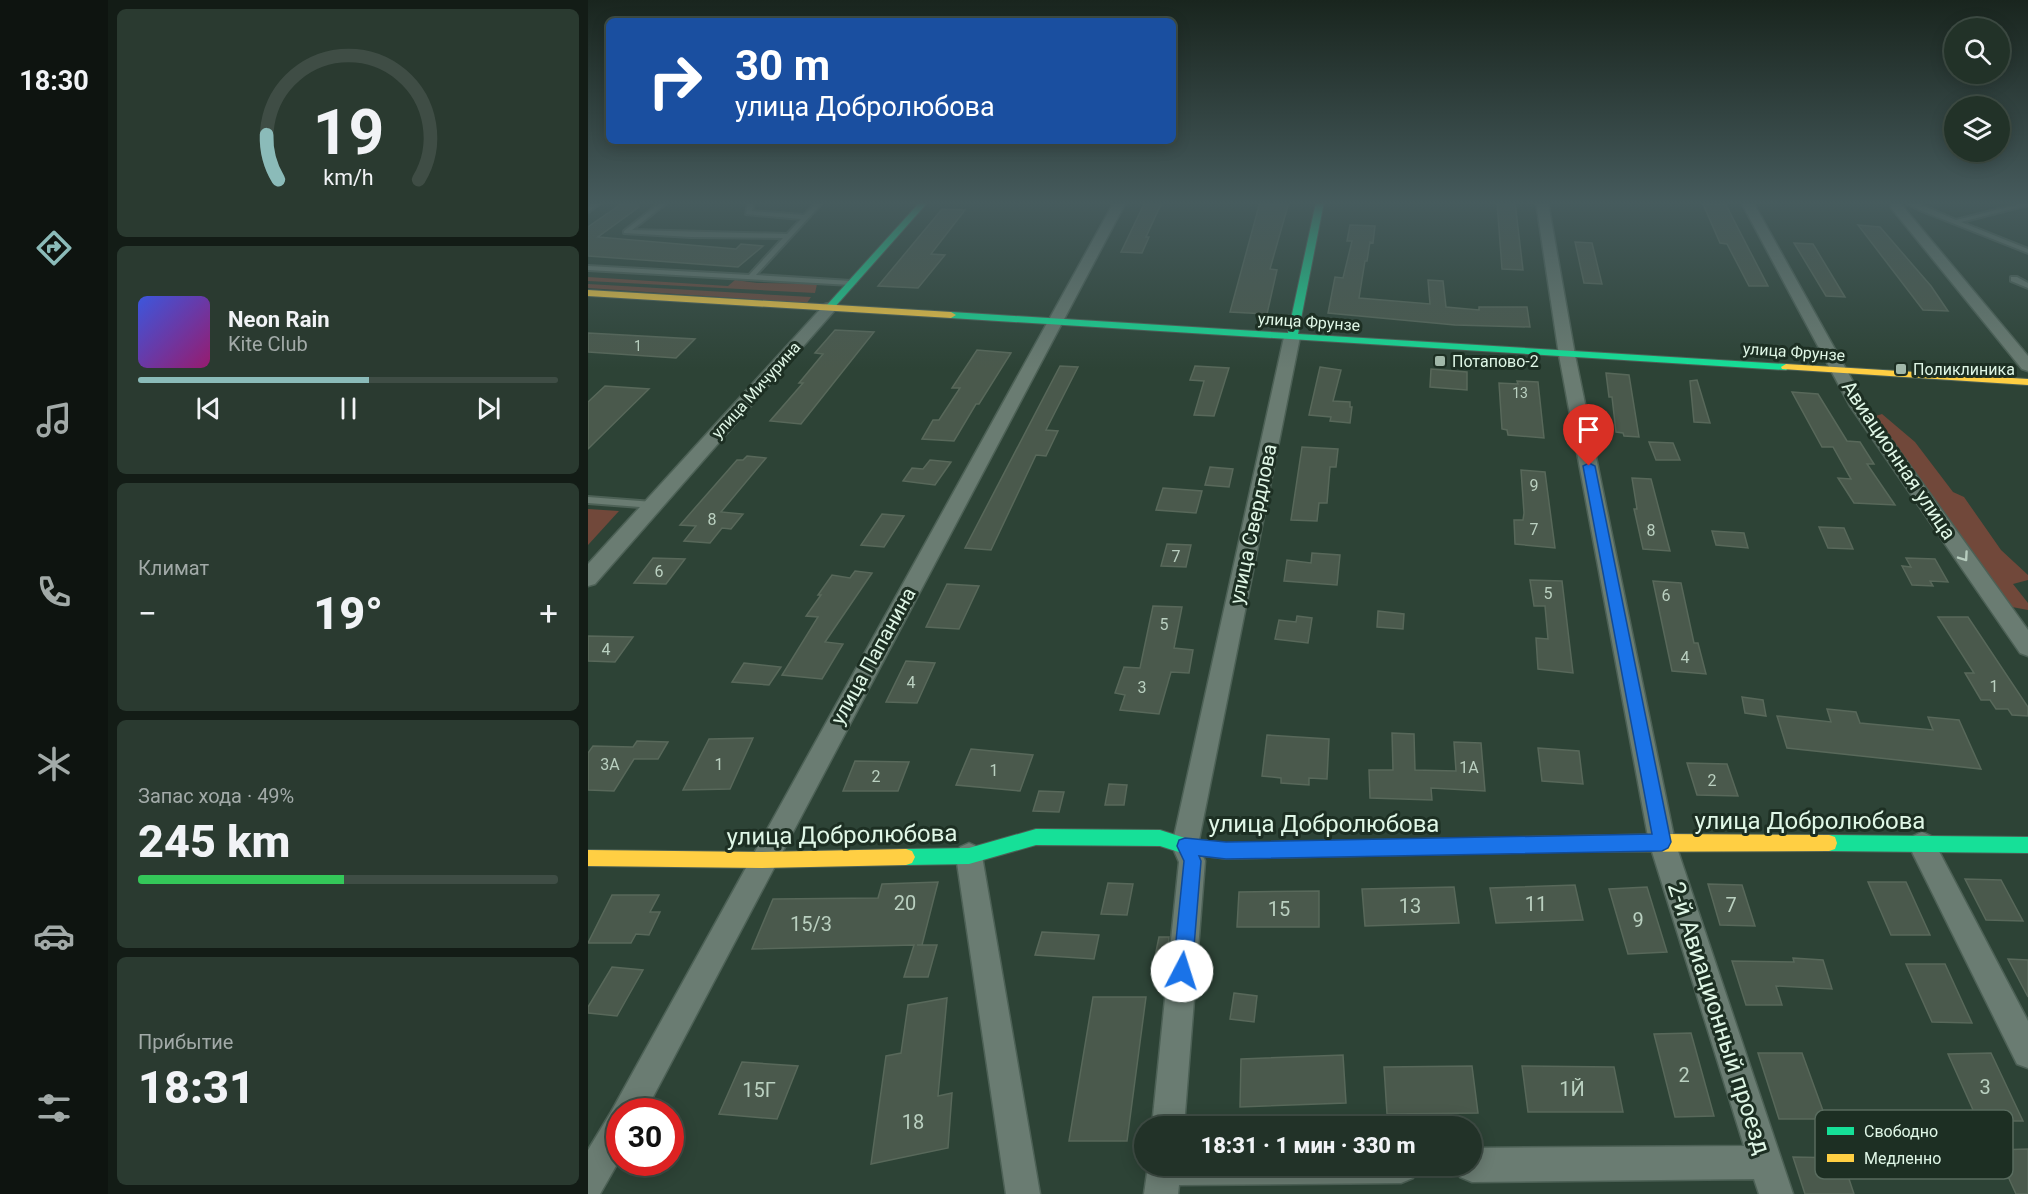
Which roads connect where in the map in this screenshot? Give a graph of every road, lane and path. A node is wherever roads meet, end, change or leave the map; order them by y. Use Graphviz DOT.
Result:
graph roads {
  1 [pos="768,258"];
  2 [pos="874,258"];
  3 [pos="1090,258"];
  4 [pos="1308,258"];
  5 [pos="1551,258"];
  6 [pos="1778,258"];
  7 [pos="1939,258"];
  8 [pos="588,268"];
  9 [pos="751,277"];
  10 [pos="2014,279"];
  11 [pos="851,283"];
  12 [pos="2028,286"];
  13 [pos="588,293"];
  14 [pos="830,307"];
  15 [pos="1056,322"];
  16 [pos="1292,337"];
  17 [pos="1567,355"];
  18 [pos="2028,366"];
  19 [pos="1840,371"];
  20 [pos="2028,382"];
  21 [pos="588,500"];
  22 [pos="653,505"];
  23 [pos="588,578"];
  24 [pos="2028,647"];
  25 [pos="1662,842"];
  26 [pos="1922,845"];
  27 [pos="2028,845"];
  28 [pos="1185,846"];
  29 [pos="969,856"];
  30 [pos="588,858"];
  31 [pos="761,860"];
  32 [pos="2028,1053"];
  33 [pos="634,1098"];
  34 [pos="1169,1116"];
  35 [pos="606,1151"];
  36 [pos="1766,1162"];
  37 [pos="1482,1165"];
  38 [pos="588,1184"];
  39 [pos="1023,1194"];
  40 [pos="1776,1194"];
  1 -- 9 [label="lane"];
  2 -- 11 [label="main road, улица Мичурина"];
  3 -- 15 [label="street, улица Папанина"];
  4 -- 16 [label="main road, улица Свердлова"];
  5 -- 17 [label="street, 2-й Авиационный проезд"];
  6 -- 19 [label="street, Авиационная улица"];
  7 -- 18 [label="street"];
  8 -- 9 [label="lane"];
  9 -- 11 [label="lane"];
  10 -- 12 [label="lane"];
  11 -- 14 [label="main road, улица Мичурина"];
  13 -- 14 [label="main road, улица Фрунзе"];
  14 -- 15 [label="main road, улица Фрунзе"];
  14 -- 22 [label="street, улица Мичурина"];
  15 -- 16 [label="main road, улица Фрунзе"];
  15 -- 31 [label="street, улица Папанина"];
  16 -- 17 [label="main road, улица Фрунзе"];
  16 -- 28 [label="street, улица Свердлова"];
  17 -- 19 [label="main road, улица Фрунзе"];
  17 -- 25 [label="street, 2-й Авиационный проезд"];
  19 -- 20 [label="main road, улица Фрунзе"];
  19 -- 24 [label="street, Авиационная улица, one-way"];
  21 -- 22 [label="lane"];
  22 -- 23 [label="street, улица Мичурина"];
  25 -- 26 [label="main road, улица Добролюбова"];
  25 -- 28 [label="main road, улица Добролюбова"];
  25 -- 36 [label="street, 2-й Авиационный проезд"];
  26 -- 27 [label="main road, улица Добролюбова"];
  26 -- 32 [label="street"];
  28 -- 29 [label="main road, улица Добролюбова"];
  28 -- 34 [label="street"];
  29 -- 31 [label="main road, улица Добролюбова"];
  29 -- 39 [label="street"];
  30 -- 31 [label="main road, улица Добролюбова"];
  31 -- 33 [label="street, улица Папанина"];
  35 -- 38 [label="street"];
  36 -- 37 [label="street"];
  36 -- 40 [label="street, 2-й Авиационный проезд"];
}
